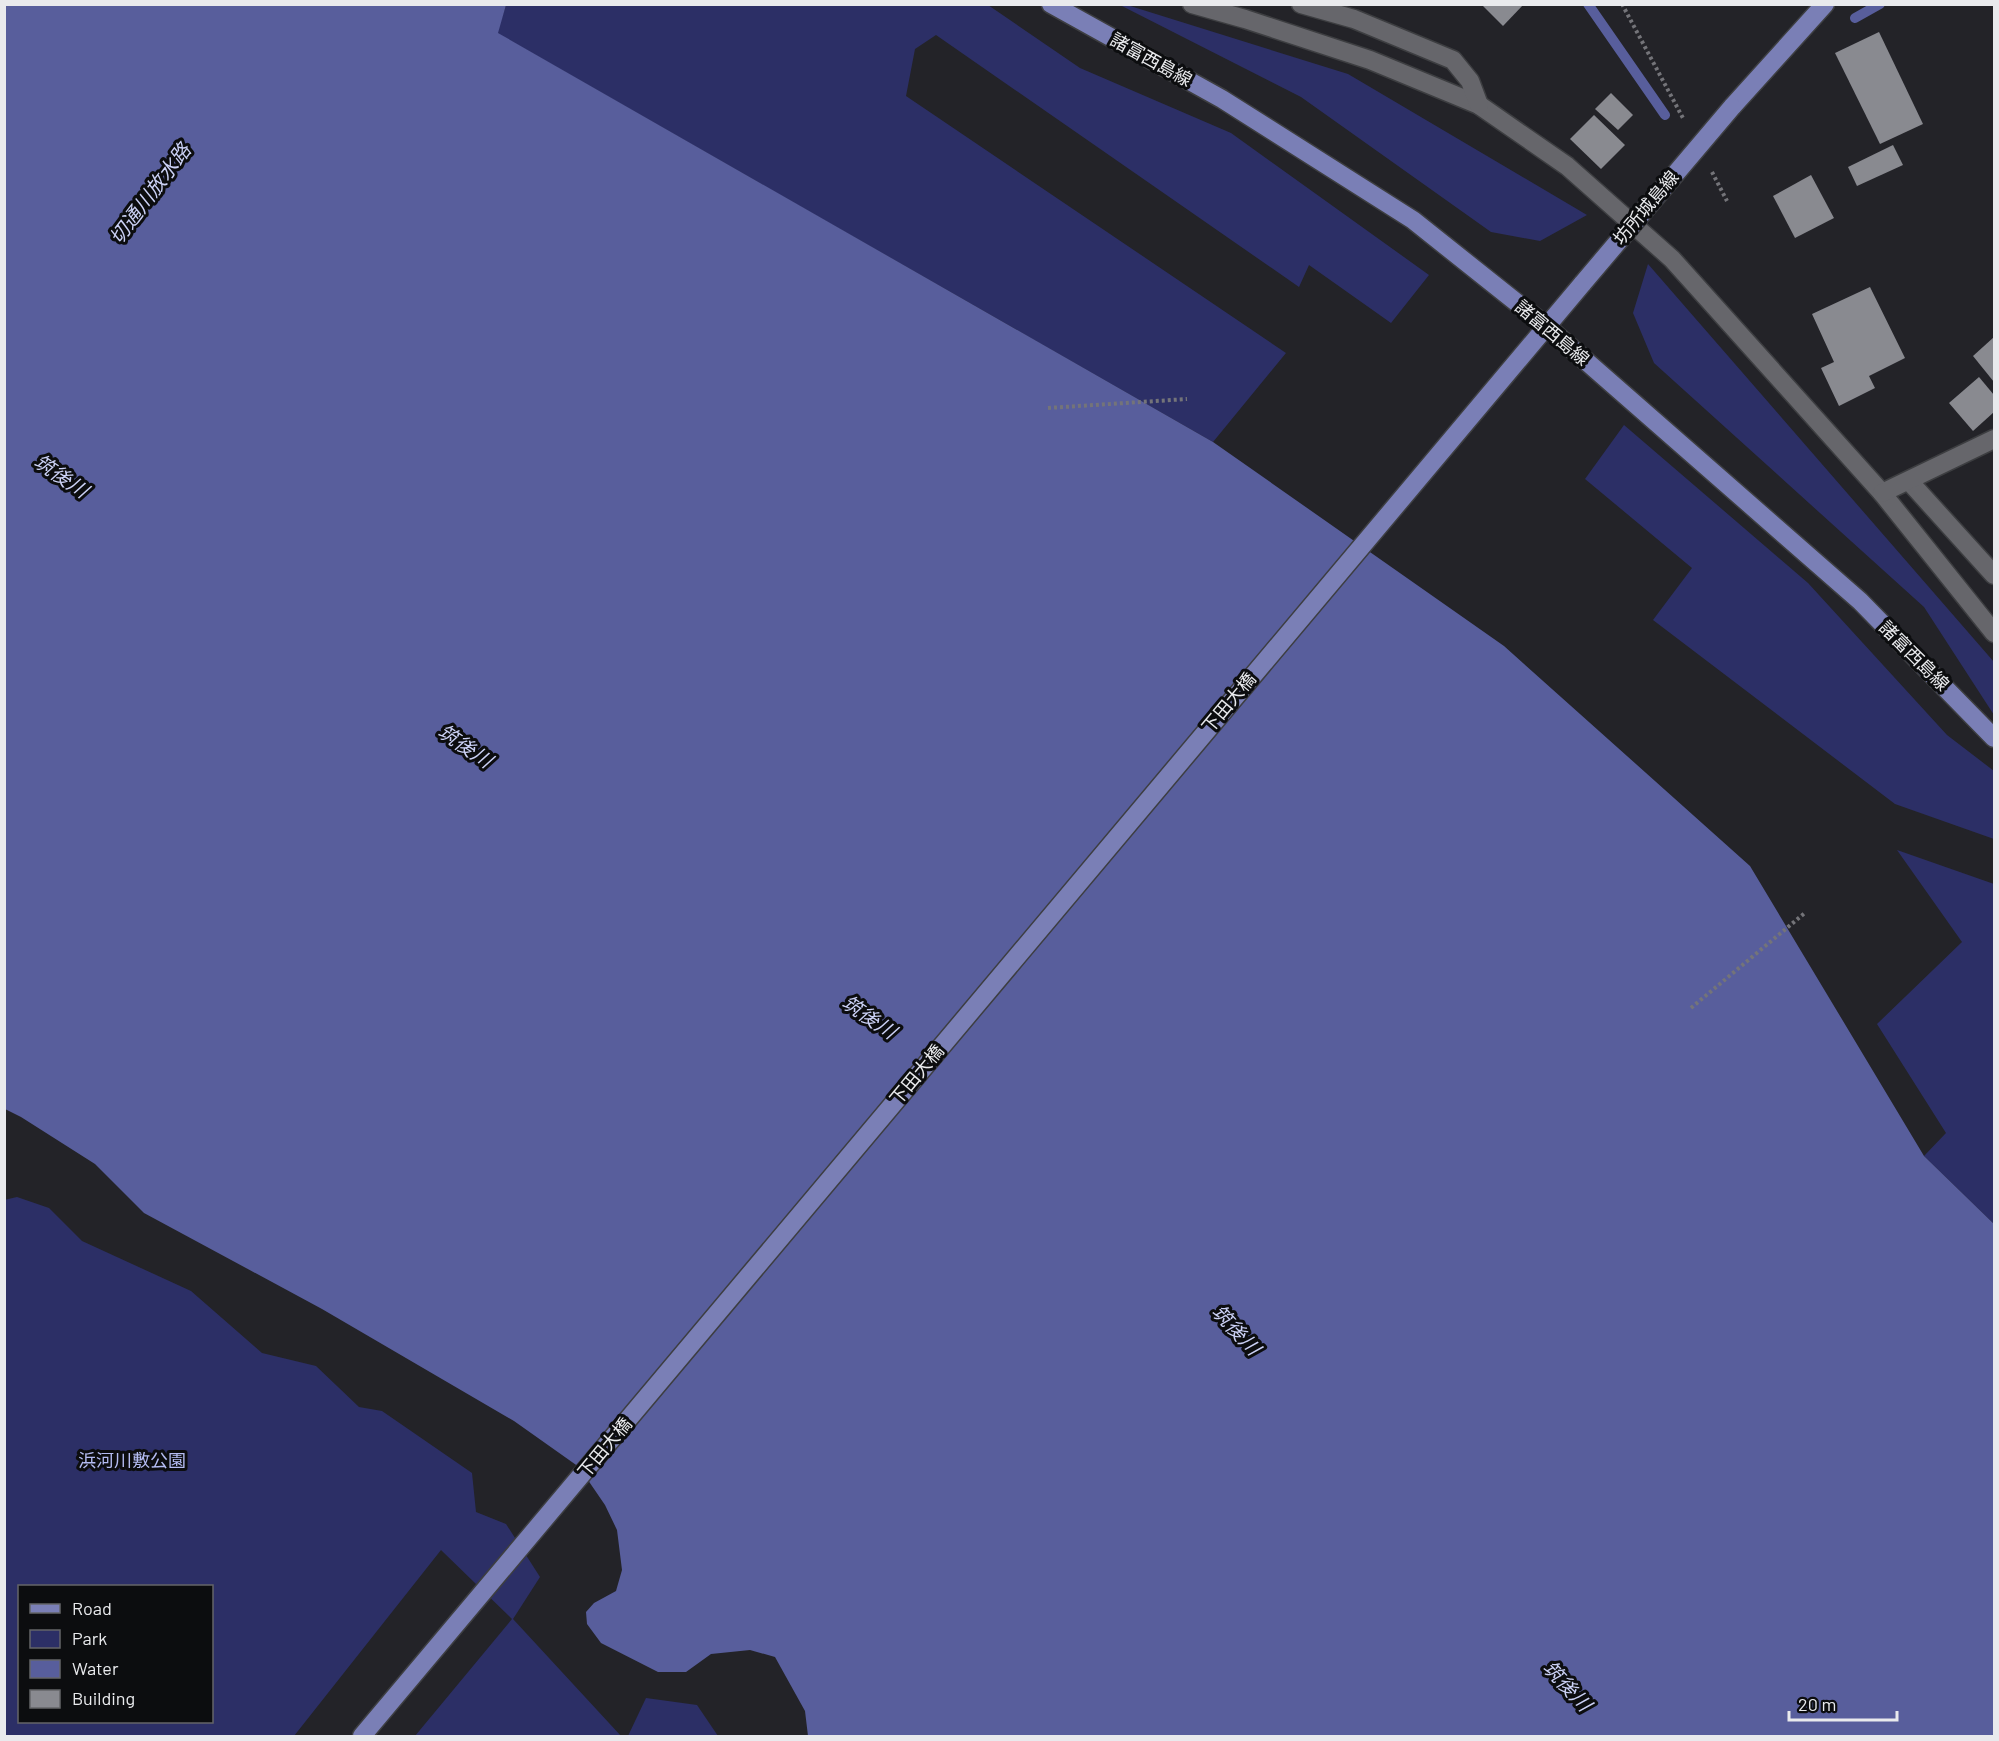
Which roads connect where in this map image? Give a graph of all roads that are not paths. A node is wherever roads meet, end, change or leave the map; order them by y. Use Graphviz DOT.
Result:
graph roads {
  1 [pos="1051,4"];
  2 [pos="1192,4"];
  3 [pos="1301,4"];
  4 [pos="1825,4"];
  5 [pos="1479,105"];
  6 [pos="1546,326"];
  7 [pos="1472,414"];
  8 [pos="1995,439"];
  9 [pos="1909,481"];
  10 [pos="1882,493"];
  11 [pos="1995,574"];
  12 [pos="1995,633"];
  13 [pos="1995,738"];
  14 [pos="362,1737"];
  1 -- 6 [label="main road, 諸富西島線"];
  2 -- 5 [label="street"];
  3 -- 5 [label="street"];
  4 -- 6 [label="main road, 坊所城島線, bridge"];
  5 -- 10 [label="street"];
  6 -- 7 [label="main road, 坊所城島線"];
  6 -- 13 [label="main road, 諸富西島線"];
  7 -- 14 [label="main road, 下田大橋"];
  8 -- 9 [label="street"];
  9 -- 10 [label="street"];
  9 -- 11 [label="street"];
  10 -- 12 [label="street"];
}
